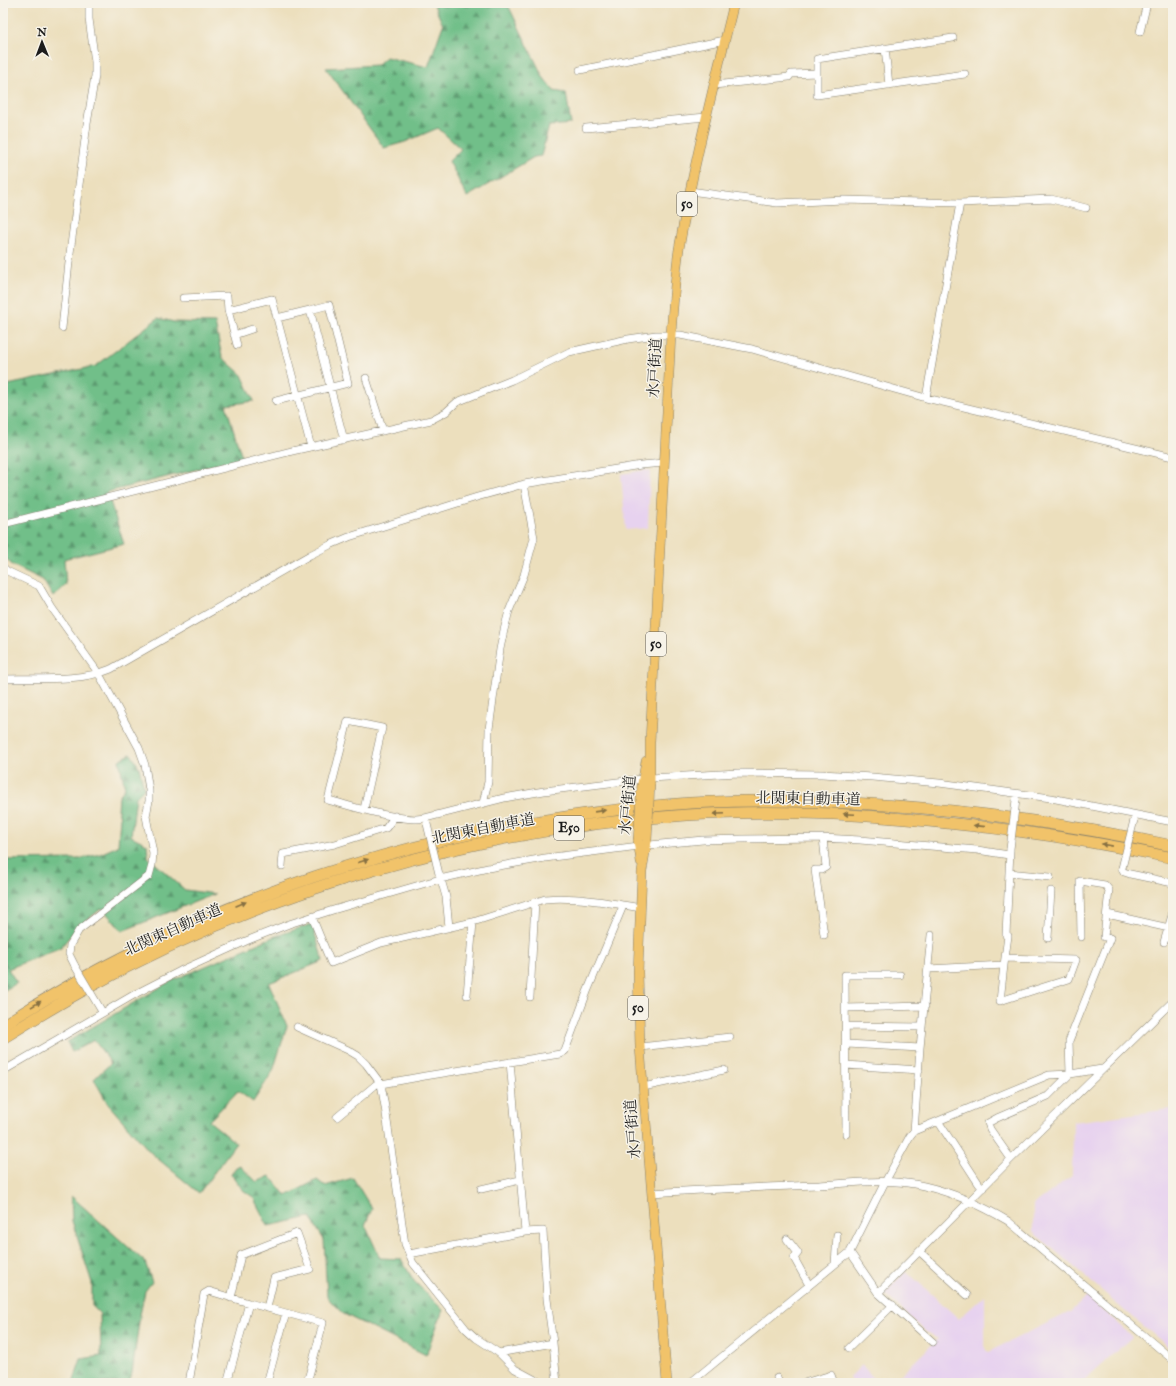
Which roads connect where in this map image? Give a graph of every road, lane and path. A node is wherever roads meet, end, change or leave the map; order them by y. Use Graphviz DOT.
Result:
graph roads {
  1 [pos="89,3"];
  2 [pos="734,3"];
  3 [pos="1147,3"];
  4 [pos="1140,32"];
  5 [pos="953,38"];
  6 [pos="725,40"];
  7 [pos="885,48"];
  8 [pos="580,70"];
  9 [pos="817,72"];
  10 [pos="965,74"];
  11 [pos="714,85"];
  12 [pos="889,85"];
  13 [pos="706,117"];
  14 [pos="586,128"];
  15 [pos="690,191"];
  16 [pos="960,203"];
  17 [pos="1086,208"];
  18 [pos="183,298"];
  19 [pos="228,310"];
  20 [pos="310,310"];
  21 [pos="277,318"];
  22 [pos="62,328"];
  23 [pos="252,329"];
  24 [pos="234,334"];
  25 [pos="671,334"];
  26 [pos="237,345"];
  27 [pos="366,378"];
  28 [pos="330,387"];
  29 [pos="297,396"];
  30 [pos="926,398"];
  31 [pos="276,401"];
  32 [pos="383,431"];
  33 [pos="344,440"];
  34 [pos="311,447"];
  35 [pos="1173,457"];
  36 [pos="664,463"];
  37 [pos="524,484"];
  38 [pos="3,524"];
  39 [pos="3,567"];
  40 [pos="99,674"];
  41 [pos="3,679"];
  42 [pos="646,781"];
  43 [pos="1016,796"];
  44 [pos="483,803"];
  45 [pos="364,809"];
  46 [pos="395,816"];
  47 [pos="1134,817"];
  48 [pos="426,821"];
  49 [pos="1173,822"];
  50 [pos="823,838"];
  51 [pos="642,843"];
  52 [pos="1173,846"];
  53 [pos="1010,852"];
  54 [pos="1173,858"];
  55 [pos="282,866"];
  56 [pos="1009,873"];
  57 [pos="440,876"];
  58 [pos="1050,878"];
  59 [pos="1173,883"];
  60 [pos="1051,891"];
  61 [pos="535,902"];
  62 [pos="623,906"];
  63 [pos="641,908"];
  64 [pos="1173,912"];
  65 [pos="1107,914"];
  66 [pos="312,917"];
  67 [pos="473,922"];
  68 [pos="449,927"];
  69 [pos="1168,928"];
  70 [pos="824,935"];
  71 [pos="931,935"];
  72 [pos="1081,937"];
  73 [pos="1048,938"];
  74 [pos="1164,942"];
  75 [pos="1004,962"];
  76 [pos="928,969"];
  77 [pos="900,975"];
  78 [pos="467,995"];
  79 [pos="530,997"];
  80 [pos="1173,1001"];
  81 [pos="925,1006"];
  82 [pos="846,1008"];
  83 [pos="102,1011"];
  84 [pos="3,1025"];
  85 [pos="846,1026"];
  86 [pos="297,1027"];
  87 [pos="922,1027"];
  88 [pos="3,1038"];
  89 [pos="730,1038"];
  90 [pos="847,1044"];
  91 [pos="640,1047"];
  92 [pos="920,1048"];
  93 [pos="510,1062"];
  94 [pos="846,1065"];
  95 [pos="1102,1069"];
  96 [pos="724,1070"];
  97 [pos="919,1070"];
  98 [pos="3,1071"];
  99 [pos="1070,1074"];
  100 [pos="380,1083"];
  101 [pos="643,1087"];
  102 [pos="337,1116"];
  103 [pos="938,1121"];
  104 [pos="914,1131"];
  105 [pos="846,1134"];
  106 [pos="1011,1159"];
  107 [pos="520,1180"];
  108 [pos="884,1182"];
  109 [pos="983,1188"];
  110 [pos="481,1189"];
  111 [pos="652,1192"];
  112 [pos="970,1200"];
  113 [pos="525,1232"];
  114 [pos="837,1235"];
  115 [pos="787,1239"];
  116 [pos="850,1252"];
  117 [pos="920,1252"];
  118 [pos="409,1254"];
  119 [pos="835,1264"];
  120 [pos="809,1285"];
  121 [pos="878,1293"];
  122 [pos="967,1294"];
  123 [pos="231,1298"];
  124 [pos="249,1303"];
  125 [pos="893,1305"];
  126 [pos="267,1308"];
  127 [pos="286,1314"];
  128 [pos="933,1342"];
  129 [pos="553,1343"];
  130 [pos="849,1348"];
  131 [pos="499,1353"];
  132 [pos="1173,1360"];
  133 [pos="189,1383"];
  134 [pos="226,1383"];
  135 [pos="267,1383"];
  136 [pos="307,1383"];
  137 [pos="541,1383"];
  138 [pos="557,1383"];
  139 [pos="667,1383"];
  140 [pos="690,1383"];
  141 [pos="804,1383"];
  142 [pos="834,1383"];
  1 -- 22 [label="street"];
  2 -- 6 [label="main road, 水戸街道 / 50"];
  3 -- 4 [label="street"];
  5 -- 7 [label="street"];
  6 -- 8 [label="street"];
  6 -- 11 [label="main road, 水戸街道 / 50"];
  7 -- 9 [label="street"];
  7 -- 12 [label="street"];
  9 -- 11 [label="street"];
  9 -- 12 [label="street"];
  10 -- 12 [label="street"];
  11 -- 13 [label="main road, 水戸街道 / 50"];
  13 -- 14 [label="street"];
  13 -- 15 [label="main road, 水戸街道 / 50"];
  15 -- 16 [label="street"];
  15 -- 25 [label="main road, 水戸街道 / 50"];
  16 -- 17 [label="street"];
  16 -- 30 [label="street"];
  18 -- 19 [label="street"];
  19 -- 21 [label="street"];
  19 -- 24 [label="street"];
  20 -- 21 [label="street"];
  20 -- 28 [label="street"];
  20 -- 28 [label="street"];
  21 -- 29 [label="street"];
  23 -- 24 [label="street"];
  24 -- 26 [label="street"];
  25 -- 30 [label="street"];
  25 -- 32 [label="street"];
  25 -- 36 [label="main road, 水戸街道 / 50"];
  27 -- 32 [label="street"];
  28 -- 29 [label="street"];
  28 -- 33 [label="street"];
  29 -- 31 [label="street"];
  29 -- 34 [label="street"];
  30 -- 35 [label="street"];
  32 -- 33 [label="street"];
  33 -- 34 [label="street"];
  34 -- 38 [label="street"];
  36 -- 37 [label="street"];
  36 -- 42 [label="main road, 水戸街道 / 50"];
  37 -- 40 [label="street"];
  37 -- 44 [label="street"];
  39 -- 40 [label="street"];
  40 -- 41 [label="street"];
  40 -- 83 [label="street, bridge"];
  42 -- 43 [label="street"];
  42 -- 44 [label="street"];
  42 -- 51 [label="main road, 水戸街道 / 50, bridge"];
  43 -- 47 [label="street"];
  43 -- 53 [label="street, bridge"];
  44 -- 48 [label="street"];
  45 -- 45 [label="street"];
  45 -- 46 [label="street"];
  46 -- 48 [label="street"];
  46 -- 55 [label="street"];
  47 -- 49 [label="street"];
  47 -- 59 [label="street, bridge"];
  48 -- 57 [label="street, bridge"];
  50 -- 51 [label="street"];
  50 -- 53 [label="street"];
  50 -- 70 [label="street"];
  51 -- 57 [label="street"];
  51 -- 63 [label="main road, 水戸街道 / 50"];
  84 -- 52 [label="highway, 北関東自動車道 / E50, one-way"];
  53 -- 56 [label="street"];
  54 -- 88 [label="highway, 北関東自動車道 / E50, one-way"];
  56 -- 58 [label="street"];
  56 -- 75 [label="street"];
  57 -- 66 [label="street"];
  57 -- 68 [label="street"];
  60 -- 73 [label="street"];
  61 -- 62 [label="street"];
  61 -- 67 [label="street"];
  61 -- 79 [label="street"];
  62 -- 63 [label="street"];
  62 -- 93 [label="street"];
  63 -- 91 [label="main road, 水戸街道 / 50"];
  64 -- 69 [label="street"];
  65 -- 69 [label="street"];
  65 -- 72 [label="street"];
  65 -- 99 [label="street"];
  66 -- 68 [label="street"];
  66 -- 83 [label="street"];
  67 -- 68 [label="street"];
  67 -- 78 [label="street"];
  69 -- 74 [label="street"];
  71 -- 76 [label="street"];
  75 -- 75 [label="street"];
  75 -- 76 [label="street"];
  76 -- 81 [label="street"];
  77 -- 82 [label="street"];
  80 -- 95 [label="street"];
  81 -- 82 [label="street"];
  81 -- 87 [label="street"];
  82 -- 85 [label="street"];
  83 -- 98 [label="street"];
  85 -- 87 [label="street"];
  85 -- 90 [label="street"];
  86 -- 100 [label="street"];
  87 -- 92 [label="street"];
  89 -- 91 [label="street"];
  90 -- 92 [label="street"];
  90 -- 94 [label="street"];
  91 -- 101 [label="main road, 水戸街道 / 50"];
  92 -- 97 [label="street"];
  93 -- 100 [label="street"];
  93 -- 107 [label="street"];
  94 -- 97 [label="street"];
  94 -- 105 [label="street"];
  95 -- 99 [label="street"];
  95 -- 106 [label="street"];
  96 -- 101 [label="street"];
  97 -- 104 [label="street"];
  99 -- 103 [label="street"];
  99 -- 106 [label="street"];
  100 -- 102 [label="street"];
  100 -- 118 [label="street"];
  101 -- 111 [label="main road, 水戸街道 / 50"];
  103 -- 104 [label="street"];
  103 -- 109 [label="street"];
  104 -- 108 [label="street"];
  106 -- 109 [label="street"];
  107 -- 110 [label="street"];
  107 -- 113 [label="street"];
  108 -- 111 [label="street"];
  108 -- 112 [label="street"];
  108 -- 116 [label="street"];
  109 -- 112 [label="street"];
  111 -- 139 [label="main road, 水戸街道 / 50"];
  112 -- 117 [label="street"];
  112 -- 132 [label="street"];
  113 -- 118 [label="street"];
  113 -- 129 [label="street"];
  114 -- 119 [label="street"];
  115 -- 120 [label="street"];
  116 -- 119 [label="street"];
  116 -- 121 [label="street"];
  117 -- 121 [label="street"];
  117 -- 122 [label="street"];
  118 -- 131 [label="street"];
  119 -- 120 [label="street"];
  120 -- 140 [label="street"];
  121 -- 125 [label="street"];
  123 -- 124 [label="street"];
  123 -- 126 [label="street"];
  123 -- 133 [label="street"];
  124 -- 126 [label="street"];
  124 -- 134 [label="street"];
  125 -- 128 [label="street"];
  125 -- 130 [label="street"];
  126 -- 127 [label="street"];
  127 -- 135 [label="street"];
  127 -- 136 [label="street"];
  129 -- 131 [label="street"];
  129 -- 138 [label="street"];
  131 -- 137 [label="street"];
  141 -- 142 [label="street"];
}
